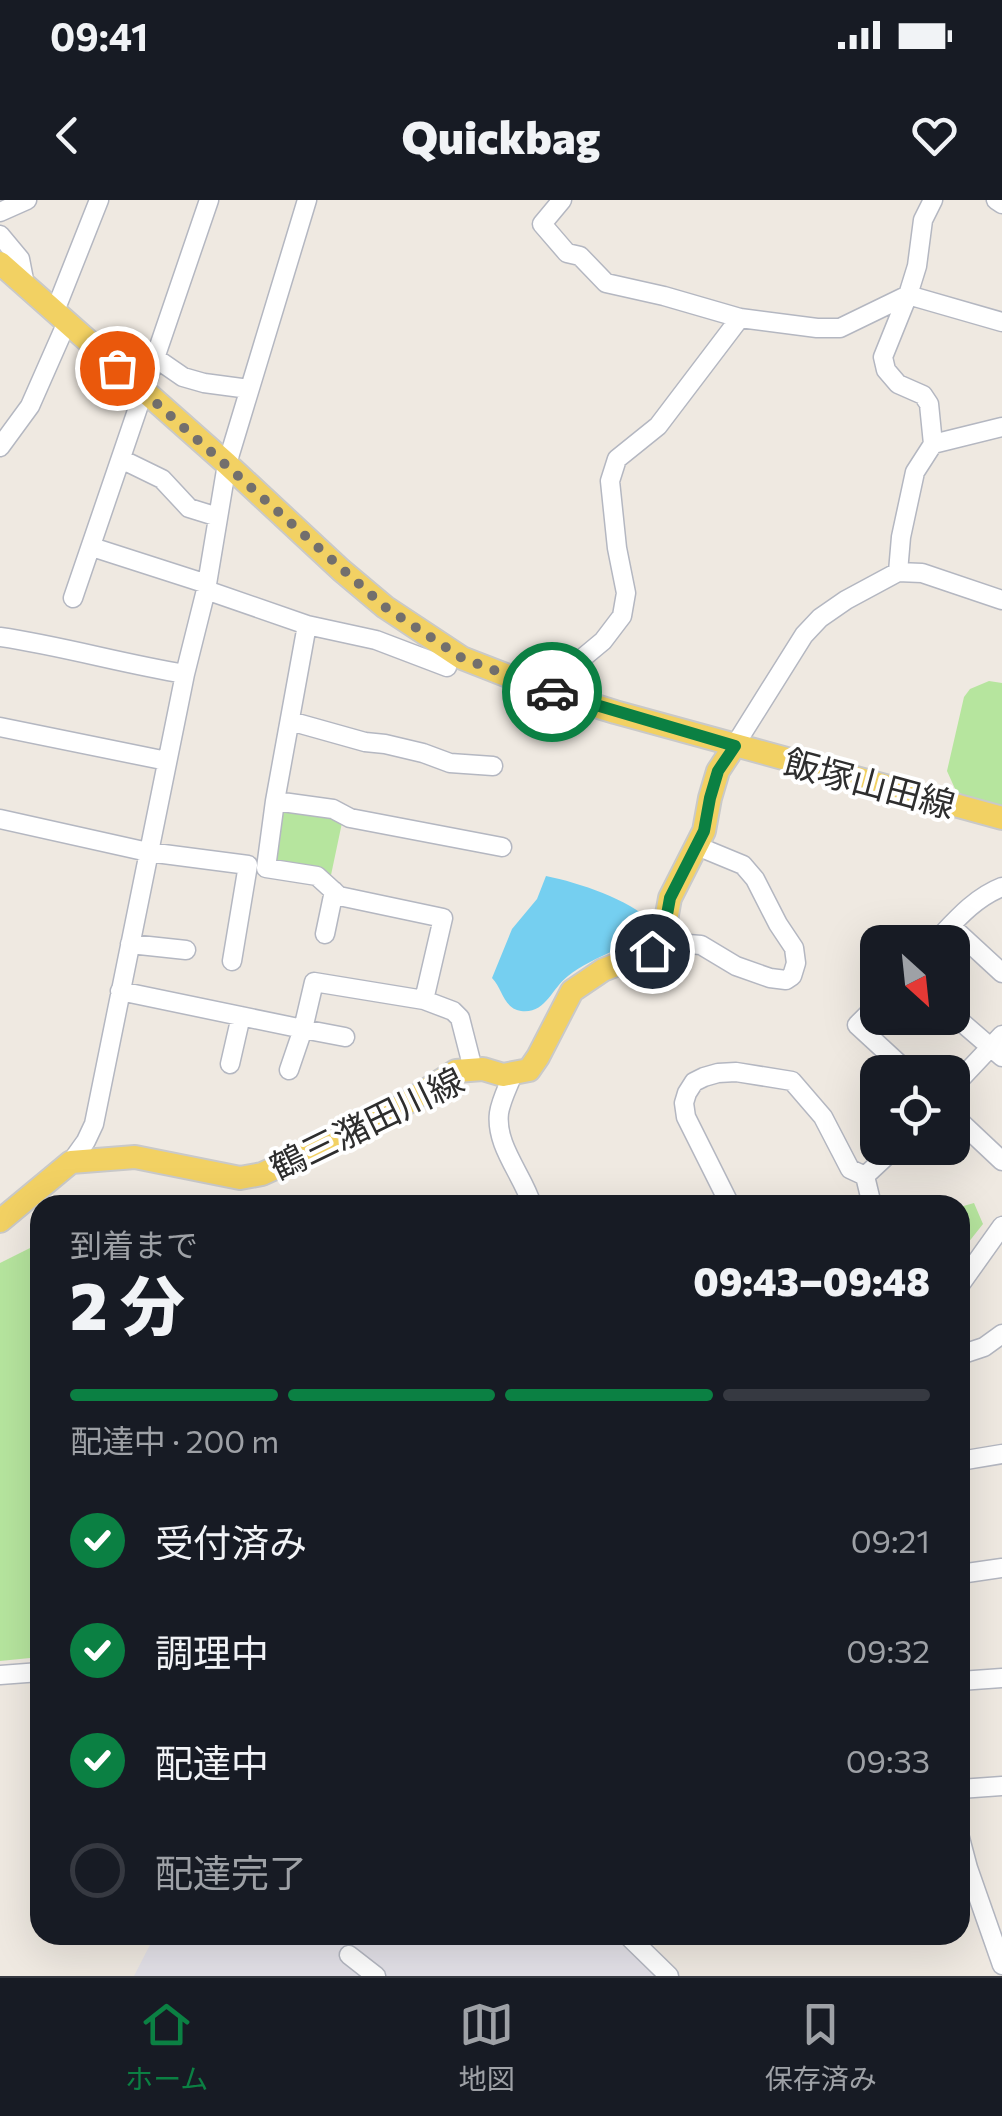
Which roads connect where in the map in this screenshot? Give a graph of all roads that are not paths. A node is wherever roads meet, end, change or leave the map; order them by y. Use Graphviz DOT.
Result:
graph roads {
  1 [pos="28,200"];
  2 [pos="99,200"];
  3 [pos="209,200"];
  4 [pos="307,200"];
  5 [pos="562,200"];
  6 [pos="933,200"];
  7 [pos="0,212"];
  8 [pos="0,235"];
  9 [pos="0,262"];
  10 [pos="24,284"];
  11 [pos="908,295"];
  12 [pos="61,316"];
  13 [pos="740,318"];
  14 [pos="1002,322"];
  15 [pos="154,357"];
  16 [pos="250,389"];
  17 [pos="142,390"];
  18 [pos="1002,427"];
  19 [pos="933,444"];
  20 [pos="0,447"];
  21 [pos="121,459"];
  22 [pos="226,464"];
  23 [pos="218,517"];
  24 [pos="92,547"];
  25 [pos="898,572"];
  26 [pos="206,587"];
  27 [pos="73,598"];
  28 [pos="1002,600"];
  29 [pos="308,625"];
  30 [pos="0,637"];
  31 [pos="447,668"];
  32 [pos="185,674"];
  33 [pos="544,690"];
  34 [pos="290,721"];
  35 [pos="0,727"];
  36 [pos="735,746"];
  37 [pos="167,761"];
  38 [pos="492,766"];
  39 [pos="275,801"];
  40 [pos="1002,818"];
  41 [pos="0,819"];
  42 [pos="502,846"];
  43 [pos="698,846"];
  44 [pos="148,852"];
  45 [pos="1002,887"];
  46 [pos="334,891"];
  47 [pos="952,925"];
  48 [pos="324,934"];
  49 [pos="662,942"];
  50 [pos="130,944"];
  51 [pos="970,944"];
  52 [pos="186,950"];
  53 [pos="232,961"];
  54 [pos="1002,973"];
  55 [pos="120,991"];
  56 [pos="424,1000"];
  57 [pos="241,1016"];
  58 [pos="970,1027"];
  59 [pos="303,1030"];
  60 [pos="868,1035"];
  61 [pos="345,1037"];
  62 [pos="998,1046"];
  63 [pos="890,1055"];
  64 [pos="230,1064"];
  65 [pos="473,1069"];
  66 [pos="289,1070"];
  67 [pos="970,1072"];
  68 [pos="513,1074"];
  69 [pos="970,1131"];
  70 [pos="1002,1161"];
  71 [pos="72,1162"];
  72 [pos="876,1165"];
  73 [pos="864,1176"];
  74 [pos="32,1195"];
  75 [pos="529,1195"];
  76 [pos="725,1195"];
  77 [pos="869,1195"];
  78 [pos="30,1197"];
  79 [pos="0,1222"];
  80 [pos="1002,1226"];
  81 [pos="970,1269"];
  82 [pos="1002,1334"];
  83 [pos="970,1352"];
  84 [pos="1002,1454"];
  85 [pos="970,1459"];
  86 [pos="1002,1568"];
  87 [pos="970,1573"];
  88 [pos="30,1673"];
  89 [pos="0,1675"];
  90 [pos="1002,1678"];
  91 [pos="970,1680"];
  92 [pos="1002,1786"];
  93 [pos="970,1788"];
  94 [pos="970,1895"];
  95 [pos="997,1936"];
  96 [pos="637,1945"];
  97 [pos="349,1955"];
  98 [pos="1002,1965"];
  99 [pos="376,1976"];
  100 [pos="670,1976"];
  1 -- 7 [label="street"];
  2 -- 12 [label="street"];
  3 -- 15 [label="street"];
  4 -- 16 [label="street"];
  5 -- 13 [label="street"];
  6 -- 11 [label="street"];
  8 -- 10 [label="street"];
  9 -- 10 [label="main road, 飯塚山田線"];
  10 -- 12 [label="main road, 飯塚山田線"];
  11 -- 13 [label="street"];
  11 -- 14 [label="street"];
  11 -- 19 [label="street"];
  12 -- 17 [label="main road, 飯塚山田線"];
  12 -- 20 [label="street"];
  13 -- 33 [label="street"];
  15 -- 16 [label="street"];
  15 -- 17 [label="street"];
  16 -- 22 [label="street"];
  17 -- 21 [label="street"];
  17 -- 22 [label="main road, 飯塚山田線"];
  18 -- 19 [label="street"];
  19 -- 25 [label="street"];
  21 -- 23 [label="street"];
  21 -- 24 [label="street"];
  22 -- 23 [label="street"];
  22 -- 33 [label="main road, 飯塚山田線"];
  23 -- 26 [label="street"];
  24 -- 26 [label="street"];
  24 -- 27 [label="street"];
  25 -- 28 [label="street"];
  25 -- 36 [label="street"];
  26 -- 29 [label="street"];
  26 -- 32 [label="street"];
  29 -- 31 [label="street"];
  29 -- 34 [label="street"];
  30 -- 32 [label="street"];
  32 -- 37 [label="street"];
  33 -- 36 [label="main road, 飯塚山田線"];
  34 -- 38 [label="street"];
  34 -- 39 [label="street"];
  35 -- 37 [label="street"];
  36 -- 40 [label="main road, 飯塚山田線"];
  36 -- 43 [label="main road"];
  37 -- 44 [label="street"];
  39 -- 42 [label="street"];
  39 -- 46 [label="street"];
  41 -- 44 [label="street"];
  43 -- 49 [label="main road"];
  43 -- 49 [label="street"];
  44 -- 50 [label="street"];
  44 -- 53 [label="street"];
  45 -- 47 [label="street"];
  46 -- 48 [label="street"];
  46 -- 56 [label="street"];
  49 -- 68 [label="main road, 鶴三潴田川線"];
  50 -- 52 [label="street"];
  50 -- 55 [label="street"];
  51 -- 54 [label="street"];
  55 -- 57 [label="street"];
  55 -- 71 [label="street"];
  56 -- 59 [label="street"];
  56 -- 65 [label="street"];
  57 -- 59 [label="street"];
  57 -- 64 [label="street"];
  58 -- 62 [label="street"];
  59 -- 61 [label="street"];
  59 -- 66 [label="street"];
  60 -- 63 [label="street"];
  62 -- 67 [label="street"];
  65 -- 68 [label="main road, 鶴三潴田川線"];
  65 -- 71 [label="main road, 鶴三潴田川線"];
  68 -- 75 [label="street"];
  69 -- 70 [label="street"];
  71 -- 74 [label="main road"];
  72 -- 73 [label="street"];
  73 -- 76 [label="street"];
  73 -- 77 [label="street"];
  78 -- 79 [label="main road"];
  80 -- 81 [label="street"];
  82 -- 83 [label="street"];
  84 -- 85 [label="street"];
  86 -- 87 [label="street"];
  88 -- 89 [label="street"];
  90 -- 91 [label="street"];
  92 -- 93 [label="street"];
  94 -- 95 [label="street"];
  95 -- 98 [label="street"];
  96 -- 100 [label="street"];
  97 -- 99 [label="street"];
}
